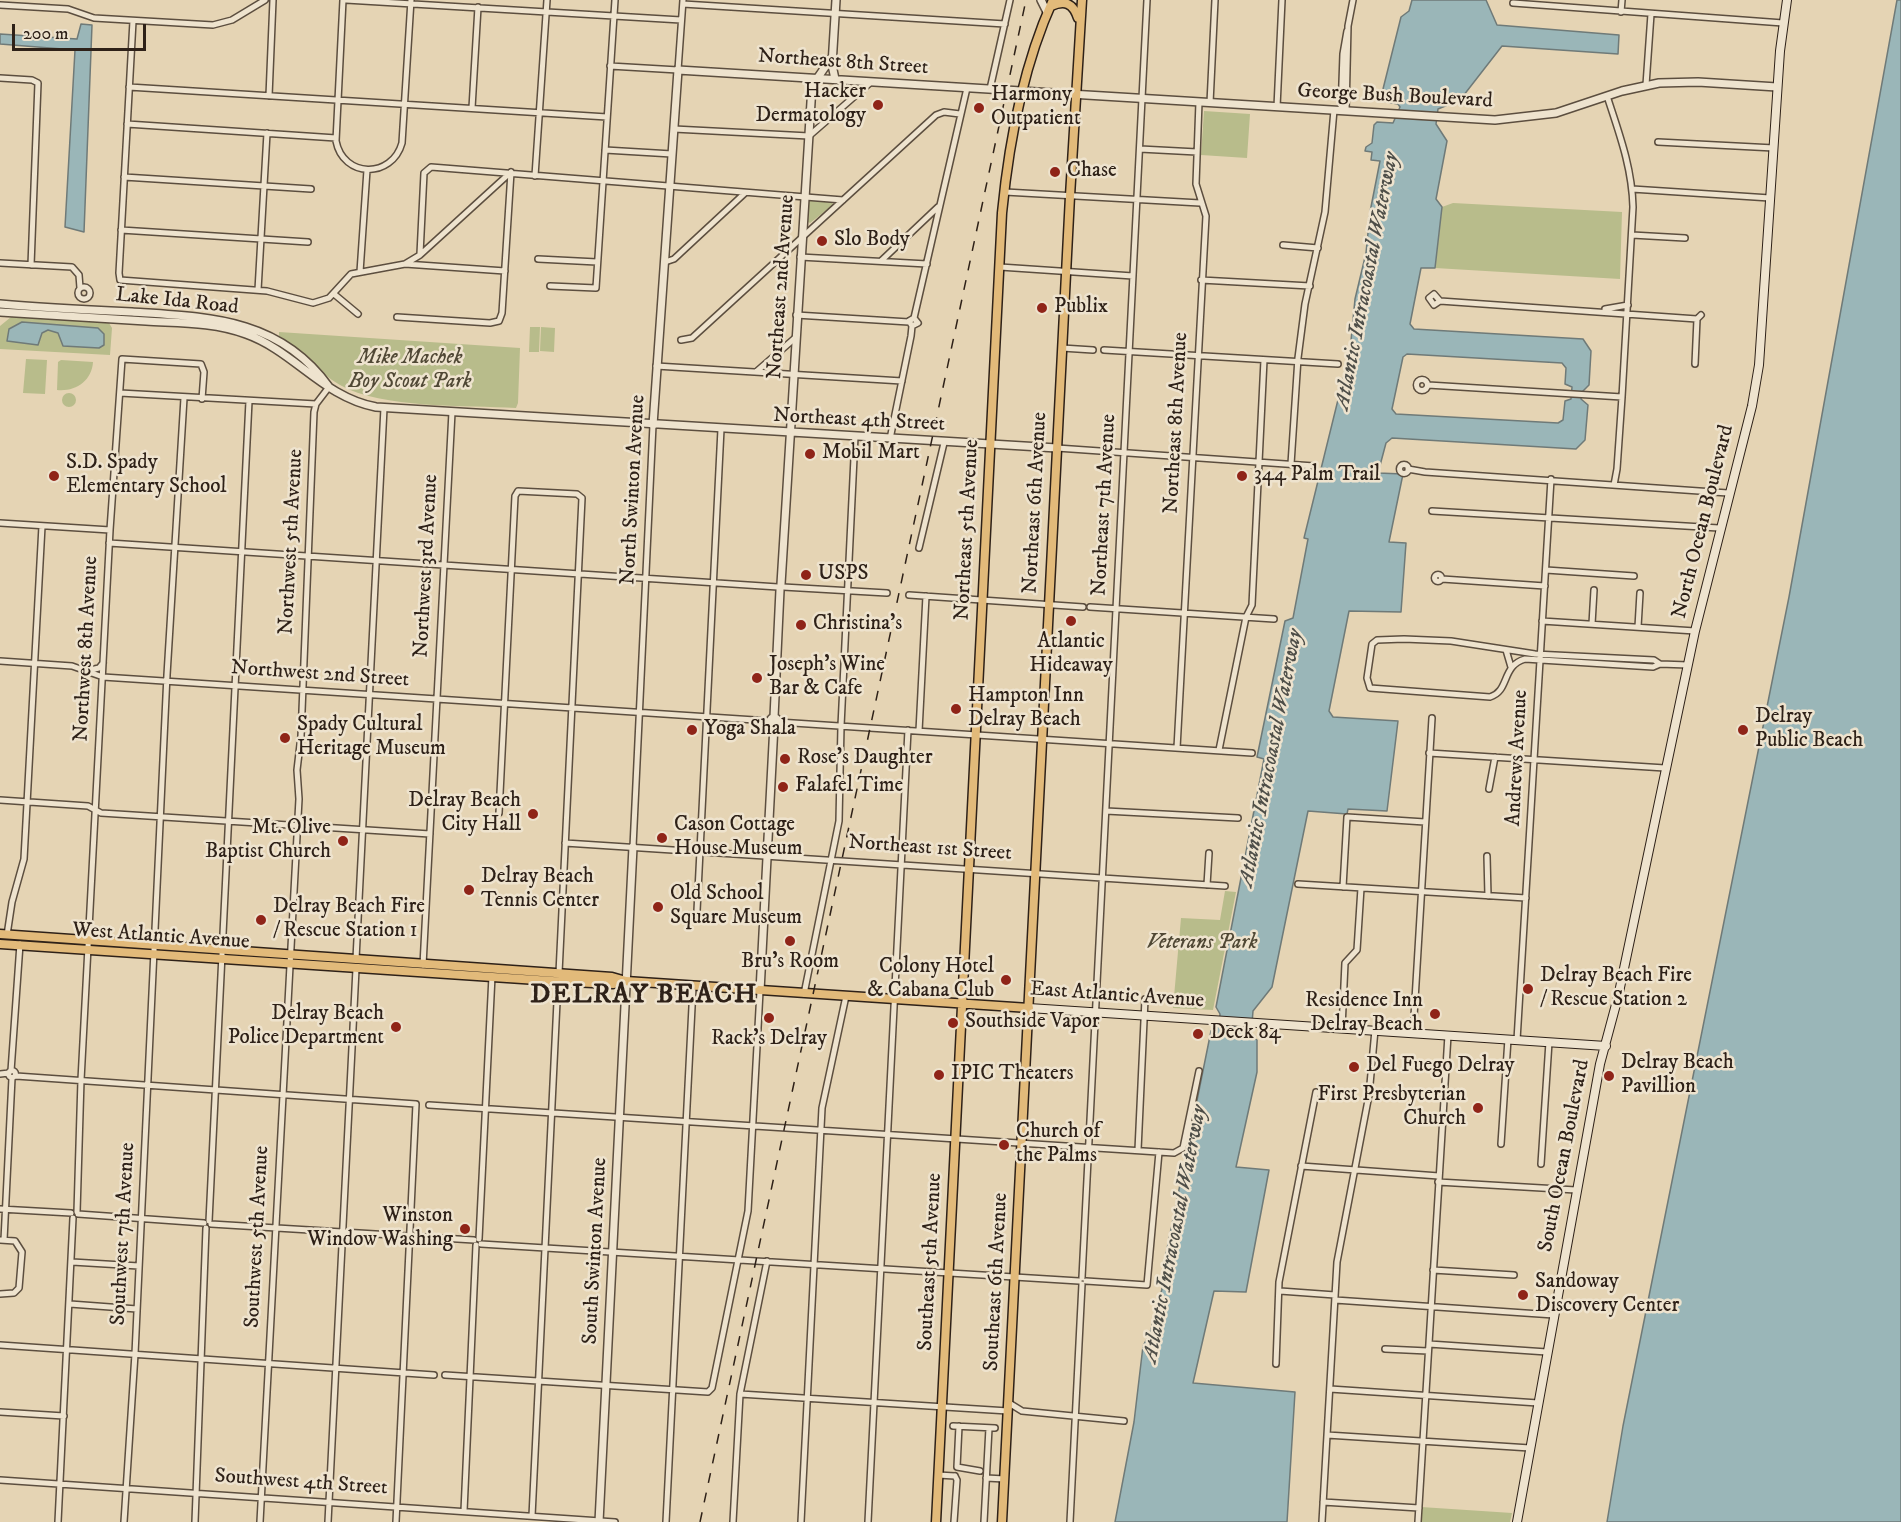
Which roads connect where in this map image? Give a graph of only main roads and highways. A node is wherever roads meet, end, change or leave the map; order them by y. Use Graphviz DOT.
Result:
graph roads {
  1 [pos="1082,0"];
  2 [pos="1787,0"];
  3 [pos="1050,6"];
  4 [pos="1080,21"];
  5 [pos="4,935"];
  6 [pos="20,941"];
  7 [pos="0,944"];
  8 [pos="289,960"];
  9 [pos="356,964"];
  10 [pos="423,968"];
  11 [pos="492,973"];
  12 [pos="559,977"];
  13 [pos="626,981"];
  14 [pos="961,1004"];
  15 [pos="1029,1008"];
  16 [pos="1606,1046"];
  17 [pos="936,1522"];
  18 [pos="1002,1522"];
  19 [pos="1517,1522"];
  1 -- 4 [label="main road, Northeast 6th Avenue"];
  2 -- 16 [label="main road, North Ocean Boulevard"];
  3 -- 4 [label="main road"];
  3 -- 14 [label="main road, Northeast 5th Avenue"];
  4 -- 15 [label="main road, Northeast 6th Avenue"];
  5 -- 6 [label="main road, West Atlantic Avenue"];
  6 -- 7 [label="main road, West Atlantic Avenue"];
  6 -- 8 [label="main road, West Atlantic Avenue"];
  8 -- 9 [label="main road, West Atlantic Avenue"];
  8 -- 9 [label="main road, West Atlantic Avenue"];
  9 -- 10 [label="main road, West Atlantic Avenue"];
  9 -- 10 [label="main road, West Atlantic Avenue"];
  10 -- 11 [label="main road, West Atlantic Avenue"];
  11 -- 12 [label="main road, West Atlantic Avenue"];
  11 -- 12 [label="main road, West Atlantic Avenue"];
  12 -- 13 [label="main road, West Atlantic Avenue"];
  12 -- 13 [label="main road"];
  13 -- 14 [label="main road, East Atlantic Avenue"];
  14 -- 15 [label="main road, East Atlantic Avenue"];
  14 -- 17 [label="main road, Southeast 5th Avenue"];
  15 -- 16 [label="main road, East Atlantic Avenue"];
  15 -- 18 [label="main road, Southeast 6th Avenue"];
  16 -- 19 [label="main road, South Ocean Boulevard"];
}
